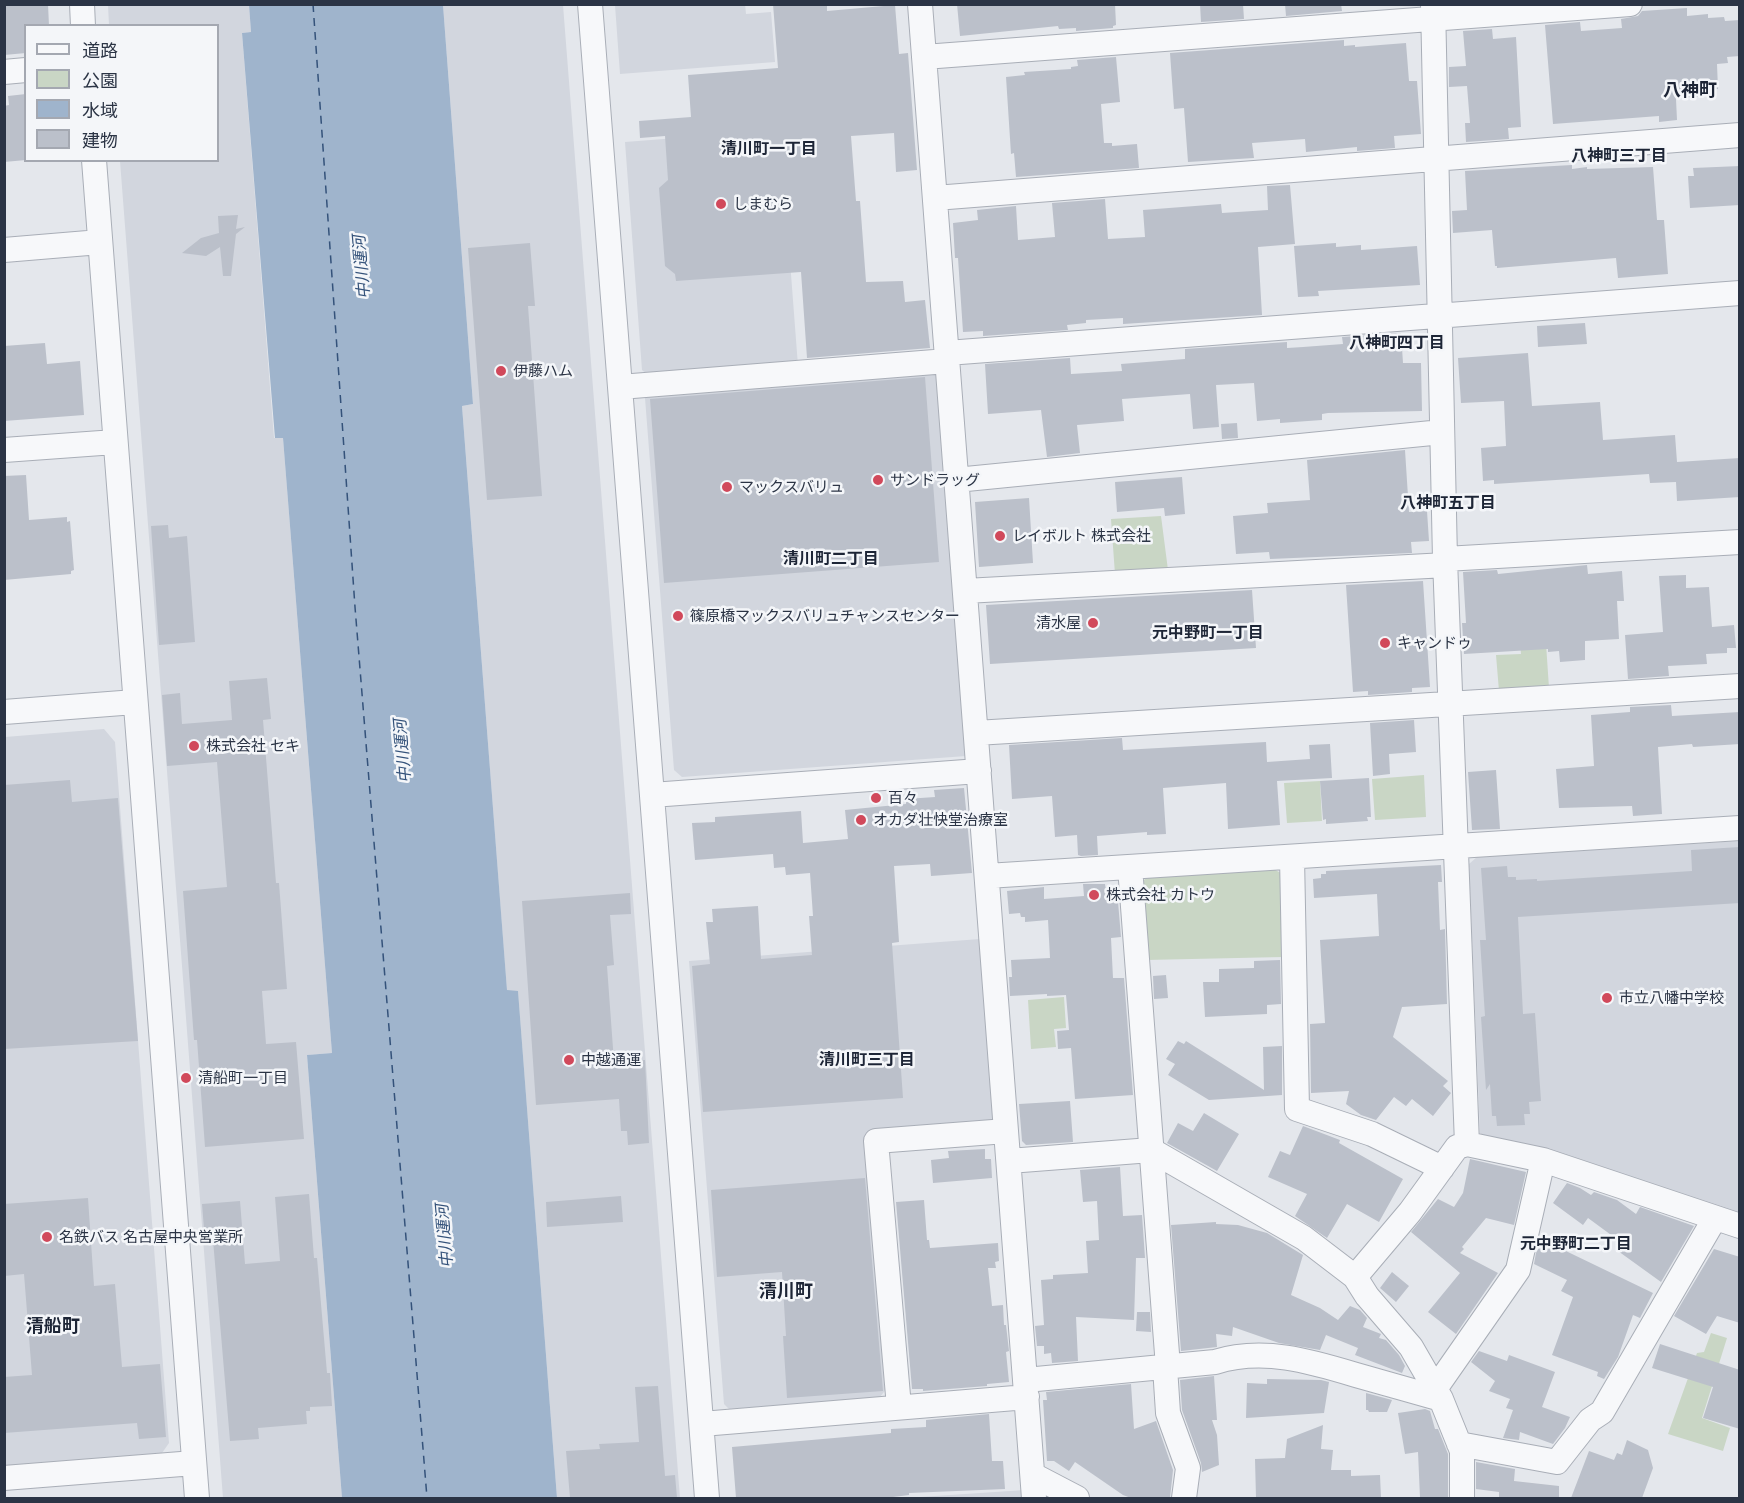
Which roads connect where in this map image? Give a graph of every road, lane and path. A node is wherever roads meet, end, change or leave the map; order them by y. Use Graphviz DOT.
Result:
graph roads {
  1 [pos="82,4"];
  2 [pos="590,4"];
  3 [pos="920,4"];
  4 [pos="1630,4"];
  5 [pos="1433,12"];
  6 [pos="83,24"];
  7 [pos="924,57"];
  8 [pos="24,70"];
  9 [pos="4,72"];
  10 [pos="1740,135"];
  11 [pos="1436,159"];
  12 [pos="94,162"];
  13 [pos="935,198"];
  14 [pos="100,242"];
  15 [pos="4,250"];
  16 [pos="1740,293"];
  17 [pos="1439,316"];
  18 [pos="947,357"];
  19 [pos="620,387"];
  20 [pos="1442,432"];
  21 [pos="115,442"];
  22 [pos="4,450"];
  23 [pos="956,480"];
  24 [pos="1740,542"];
  25 [pos="1446,562"];
  26 [pos="965,591"];
  27 [pos="1740,686"];
  28 [pos="135,702"];
  29 [pos="1450,703"];
  30 [pos="4,712"];
  31 [pos="976,733"];
  32 [pos="979,771"];
  33 [pos="652,795"];
  34 [pos="1740,828"];
  35 [pos="1457,846"];
  36 [pos="1292,857"];
  37 [pos="1130,867"];
  38 [pos="987,876"];
  39 [pos="1006,1131"];
  40 [pos="1467,1144"];
  41 [pos="1151,1150"];
  42 [pos="1543,1160"];
  43 [pos="1009,1161"];
  44 [pos="1442,1168"];
  45 [pos="1715,1218"];
  46 [pos="1740,1226"];
  47 [pos="1355,1277"];
  48 [pos="1167,1367"];
  49 [pos="1026,1388"];
  50 [pos="1438,1394"];
  51 [pos="899,1407"];
  52 [pos="702,1424"];
  53 [pos="1459,1444"];
  54 [pos="194,1463"];
  55 [pos="4,1478"];
  56 [pos="1034,1487"];
  57 [pos="197,1498"];
  58 [pos="707,1498"];
  59 [pos="1077,1498"];
  60 [pos="1184,1498"];
  61 [pos="1462,1498"];
  1 -- 6 [label="street"];
  2 -- 19 [label="street"];
  3 -- 7 [label="street"];
  4 -- 5 [label="street"];
  5 -- 7 [label="street"];
  5 -- 11 [label="street"];
  7 -- 13 [label="street"];
  8 -- 9 [label="street"];
  10 -- 11 [label="street"];
  11 -- 13 [label="street"];
  11 -- 17 [label="street"];
  12 -- 14 [label="street"];
  13 -- 18 [label="street"];
  14 -- 15 [label="street"];
  14 -- 21 [label="street"];
  16 -- 17 [label="street"];
  17 -- 18 [label="street"];
  17 -- 20 [label="street"];
  18 -- 19 [label="street"];
  18 -- 23 [label="street"];
  19 -- 33 [label="street"];
  20 -- 23 [label="street"];
  20 -- 25 [label="street"];
  21 -- 22 [label="street"];
  21 -- 28 [label="street"];
  23 -- 26 [label="street"];
  24 -- 25 [label="street"];
  25 -- 26 [label="street"];
  25 -- 29 [label="street"];
  26 -- 31 [label="street"];
  27 -- 29 [label="street"];
  28 -- 30 [label="street"];
  28 -- 54 [label="street"];
  29 -- 31 [label="street"];
  29 -- 35 [label="street"];
  31 -- 32 [label="street"];
  32 -- 33 [label="street"];
  32 -- 38 [label="street"];
  33 -- 52 [label="street"];
  34 -- 35 [label="street"];
  35 -- 36 [label="street"];
  35 -- 40 [label="street"];
  36 -- 37 [label="street"];
  36 -- 44 [label="street"];
  37 -- 38 [label="street"];
  37 -- 41 [label="street"];
  38 -- 39 [label="street"];
  39 -- 43 [label="street"];
  39 -- 51 [label="street"];
  40 -- 42 [label="street"];
  40 -- 44 [label="street"];
  41 -- 43 [label="street"];
  41 -- 47 [label="street"];
  41 -- 48 [label="street"];
  42 -- 45 [label="street"];
  42 -- 50 [label="street"];
  43 -- 49 [label="street"];
  44 -- 47 [label="street"];
  45 -- 46 [label="street"];
  45 -- 53 [label="street"];
  47 -- 50 [label="street"];
  48 -- 49 [label="street"];
  48 -- 50 [label="street"];
  48 -- 60 [label="street"];
  49 -- 51 [label="street"];
  49 -- 56 [label="street"];
  50 -- 53 [label="street"];
  51 -- 52 [label="street"];
  52 -- 58 [label="street"];
  53 -- 61 [label="street"];
  54 -- 55 [label="street"];
  54 -- 57 [label="street"];
  56 -- 59 [label="street"];
}
